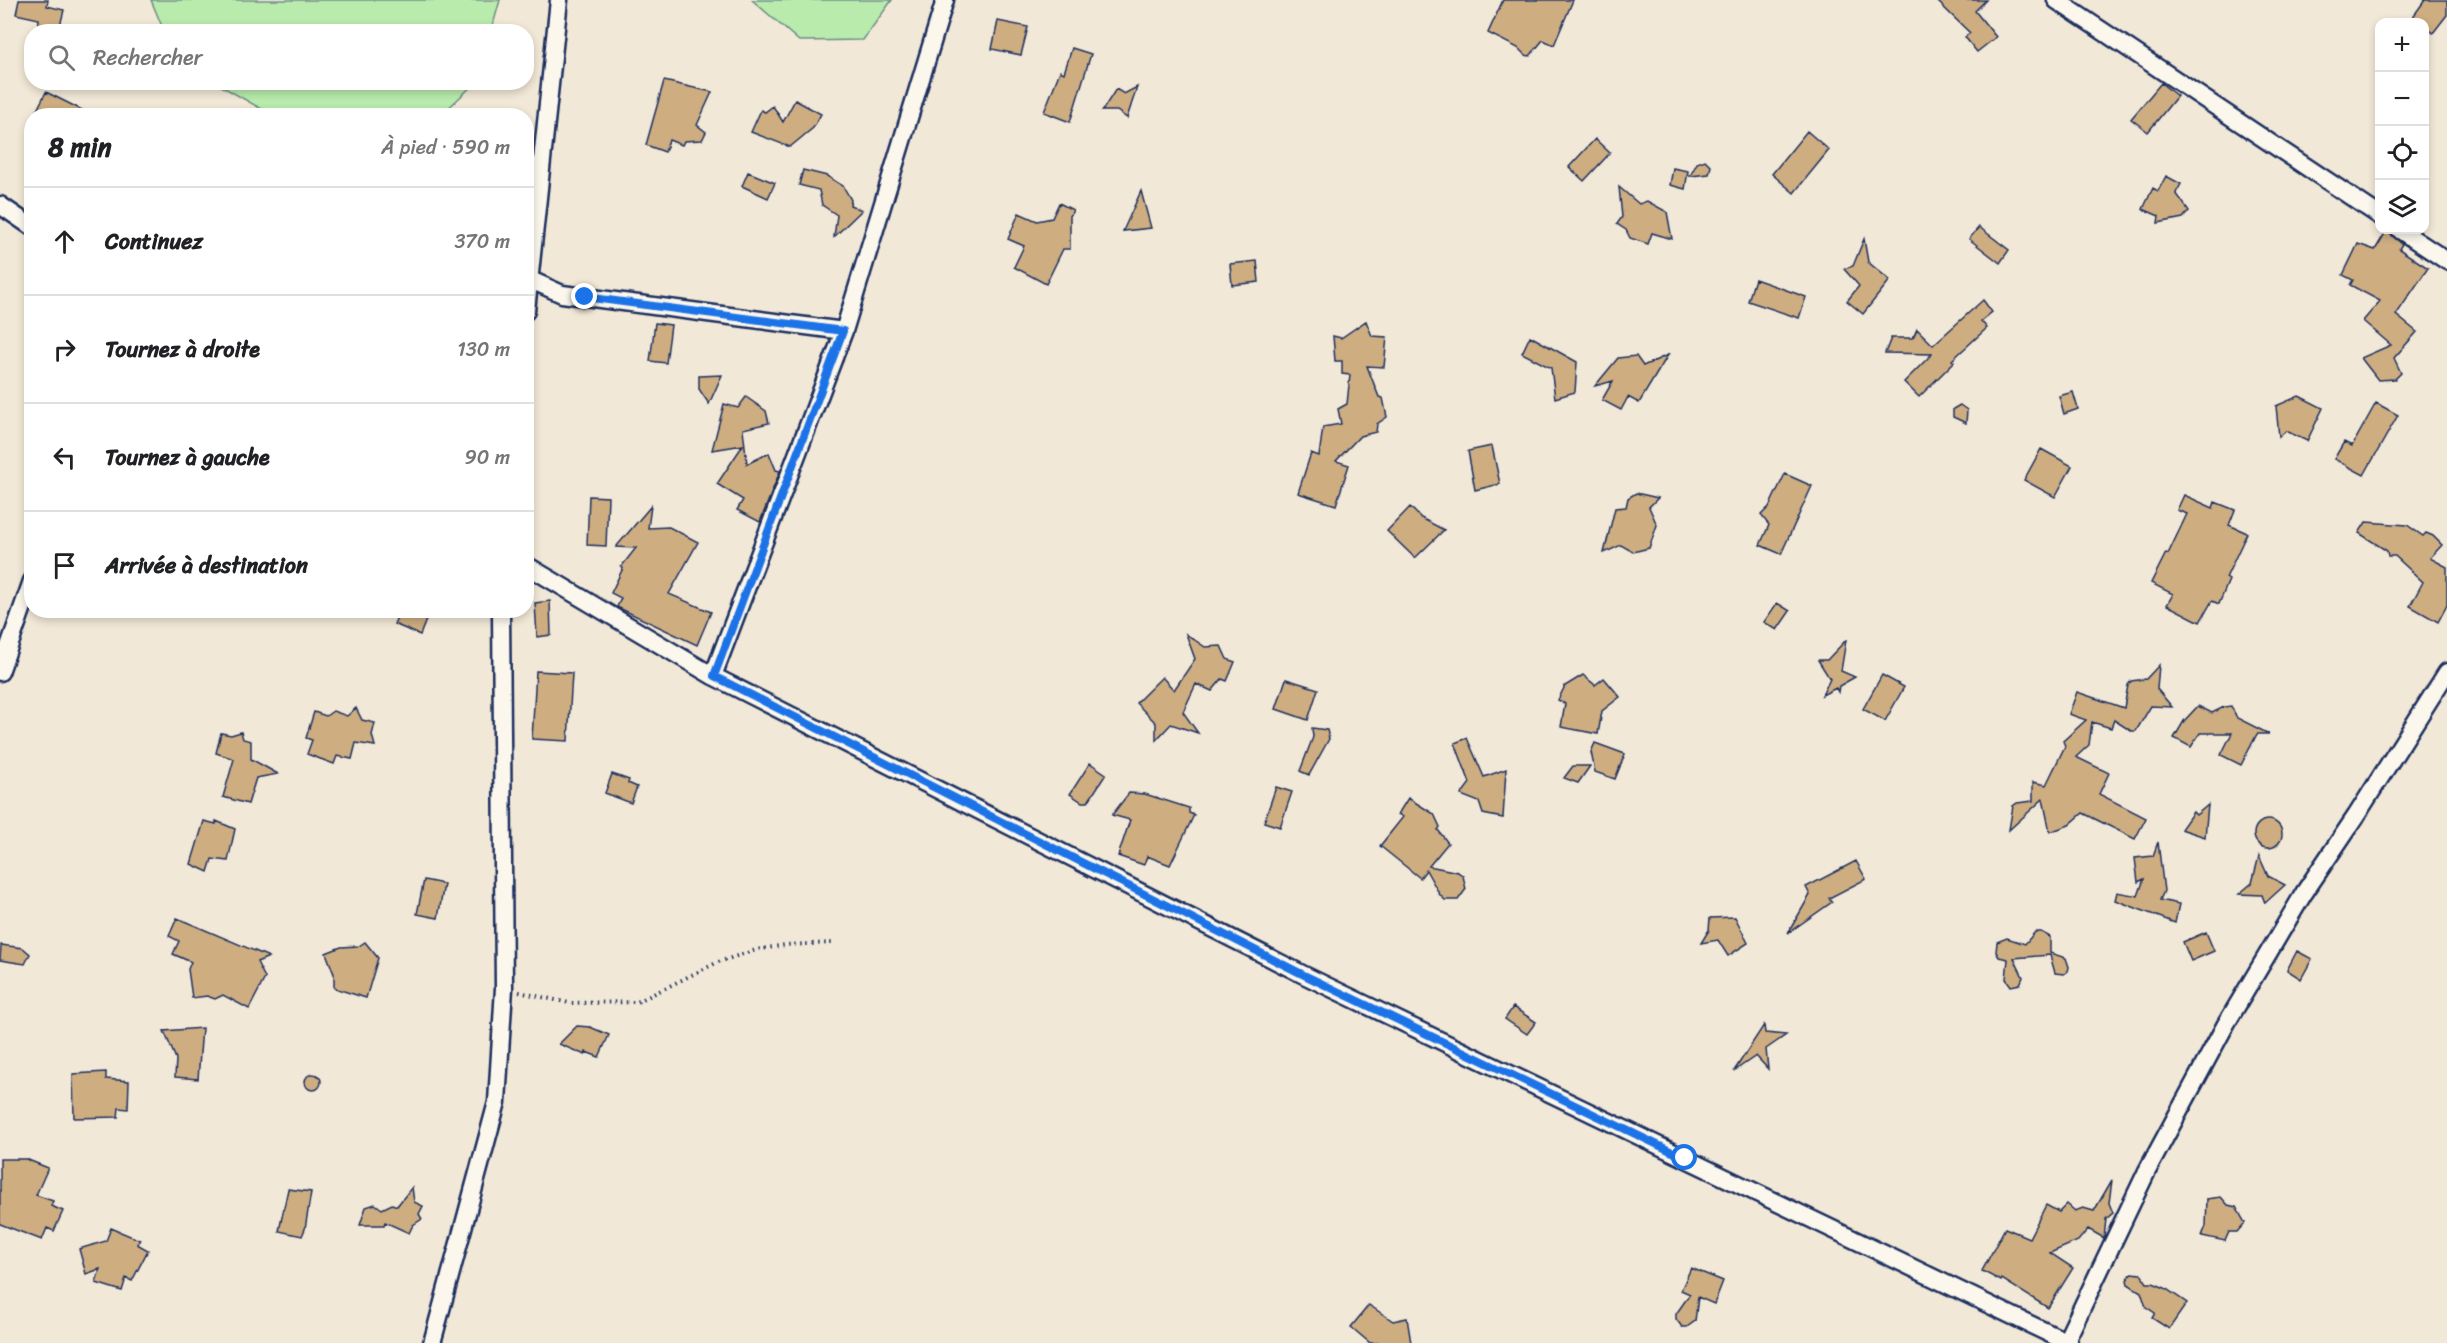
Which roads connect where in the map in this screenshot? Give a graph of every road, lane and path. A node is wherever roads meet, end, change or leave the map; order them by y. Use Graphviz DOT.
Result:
graph roads {
  1 [pos="559,0"];
  2 [pos="945,0"];
  3 [pos="2055,0"];
  4 [pos="0,206"];
  5 [pos="2375,213"];
  6 [pos="24,222"];
  7 [pos="2406,234"];
  8 [pos="534,250"];
  9 [pos="2447,261"];
  10 [pos="534,281"];
  11 [pos="843,331"];
  12 [pos="534,570"];
  13 [pos="24,604"];
  14 [pos="501,618"];
  15 [pos="0,672"];
  16 [pos="2447,672"];
  17 [pos="714,676"];
  18 [pos="834,943"];
  19 [pos="504,988"];
  20 [pos="2067,1342"];
  21 [pos="432,1343"];
  1 -- 8 [label="street"];
  2 -- 11 [label="street"];
  3 -- 5 [label="street"];
  4 -- 6 [label="street"];
  7 -- 9 [label="street"];
  10 -- 11 [label="street"];
  11 -- 17 [label="street"];
  12 -- 17 [label="street"];
  13 -- 15 [label="street"];
  14 -- 19 [label="street"];
  16 -- 20 [label="street"];
  17 -- 20 [label="street"];
  18 -- 19 [label="path"];
  19 -- 21 [label="street"];
}
